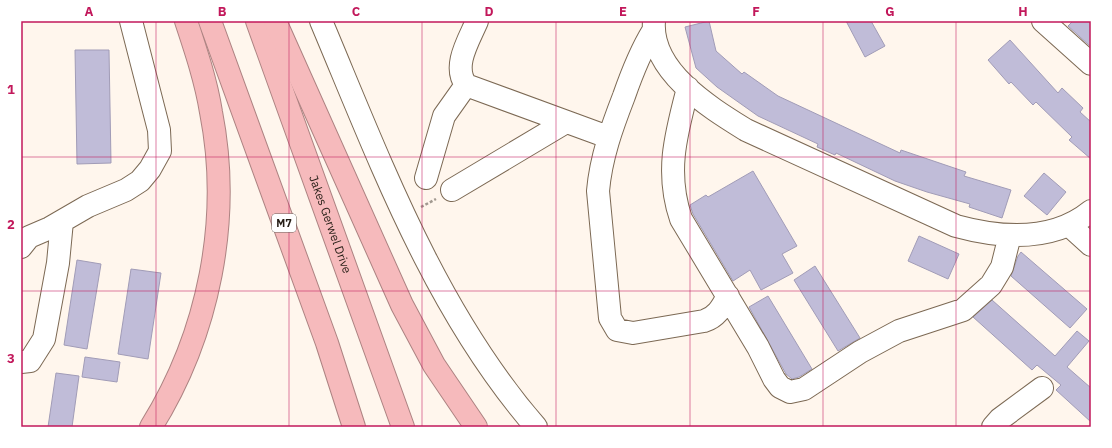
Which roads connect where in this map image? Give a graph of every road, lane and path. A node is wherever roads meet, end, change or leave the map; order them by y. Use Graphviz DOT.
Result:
graph roads {
  1 [pos="130,21"];
  2 [pos="186,21"];
  3 [pos="210,21"];
  4 [pos="257,21"];
  5 [pos="275,21"];
  6 [pos="321,21"];
  7 [pos="477,21"];
  8 [pos="1043,21"];
  9 [pos="653,26"];
  10 [pos="1091,64"];
  11 [pos="466,85"];
  12 [pos="688,88"];
  13 [pos="566,122"];
  14 [pos="608,137"];
  15 [pos="426,178"];
  16 [pos="452,190"];
  17 [pos="1091,212"];
  18 [pos="406,216"];
  19 [pos="62,221"];
  20 [pos="1070,226"];
  21 [pos="1010,235"];
  22 [pos="1091,245"];
  23 [pos="21,247"];
  24 [pos="728,296"];
  25 [pos="712,319"];
  26 [pos="744,323"];
  27 [pos="21,362"];
  28 [pos="1042,388"];
  29 [pos="151,427"];
  30 [pos="354,427"];
  31 [pos="403,427"];
  32 [pos="476,427"];
  33 [pos="536,427"];
  34 [pos="993,427"];
  1 -- 19 [label="street"];
  2 -- 29 [label="highway"];
  3 -- 30 [label="highway, M7"];
  4 -- 31 [label="highway, Jakes Gerwel Drive"];
  5 -- 32 [label="highway"];
  6 -- 18 [label="street"];
  7 -- 11 [label="street"];
  8 -- 10 [label="street"];
  9 -- 12 [label="street"];
  9 -- 14 [label="street"];
  11 -- 13 [label="street"];
  11 -- 15 [label="street"];
  12 -- 21 [label="street"];
  12 -- 24 [label="street"];
  13 -- 14 [label="street"];
  13 -- 16 [label="street"];
  14 -- 25 [label="street"];
  16 -- 18 [label="path"];
  17 -- 20 [label="street"];
  18 -- 33 [label="street"];
  19 -- 23 [label="street"];
  19 -- 27 [label="street"];
  20 -- 21 [label="street"];
  20 -- 22 [label="street"];
  21 -- 26 [label="street"];
  24 -- 25 [label="street"];
  24 -- 26 [label="street"];
  25 -- 26 [label="street"];
  28 -- 34 [label="street"];
}
